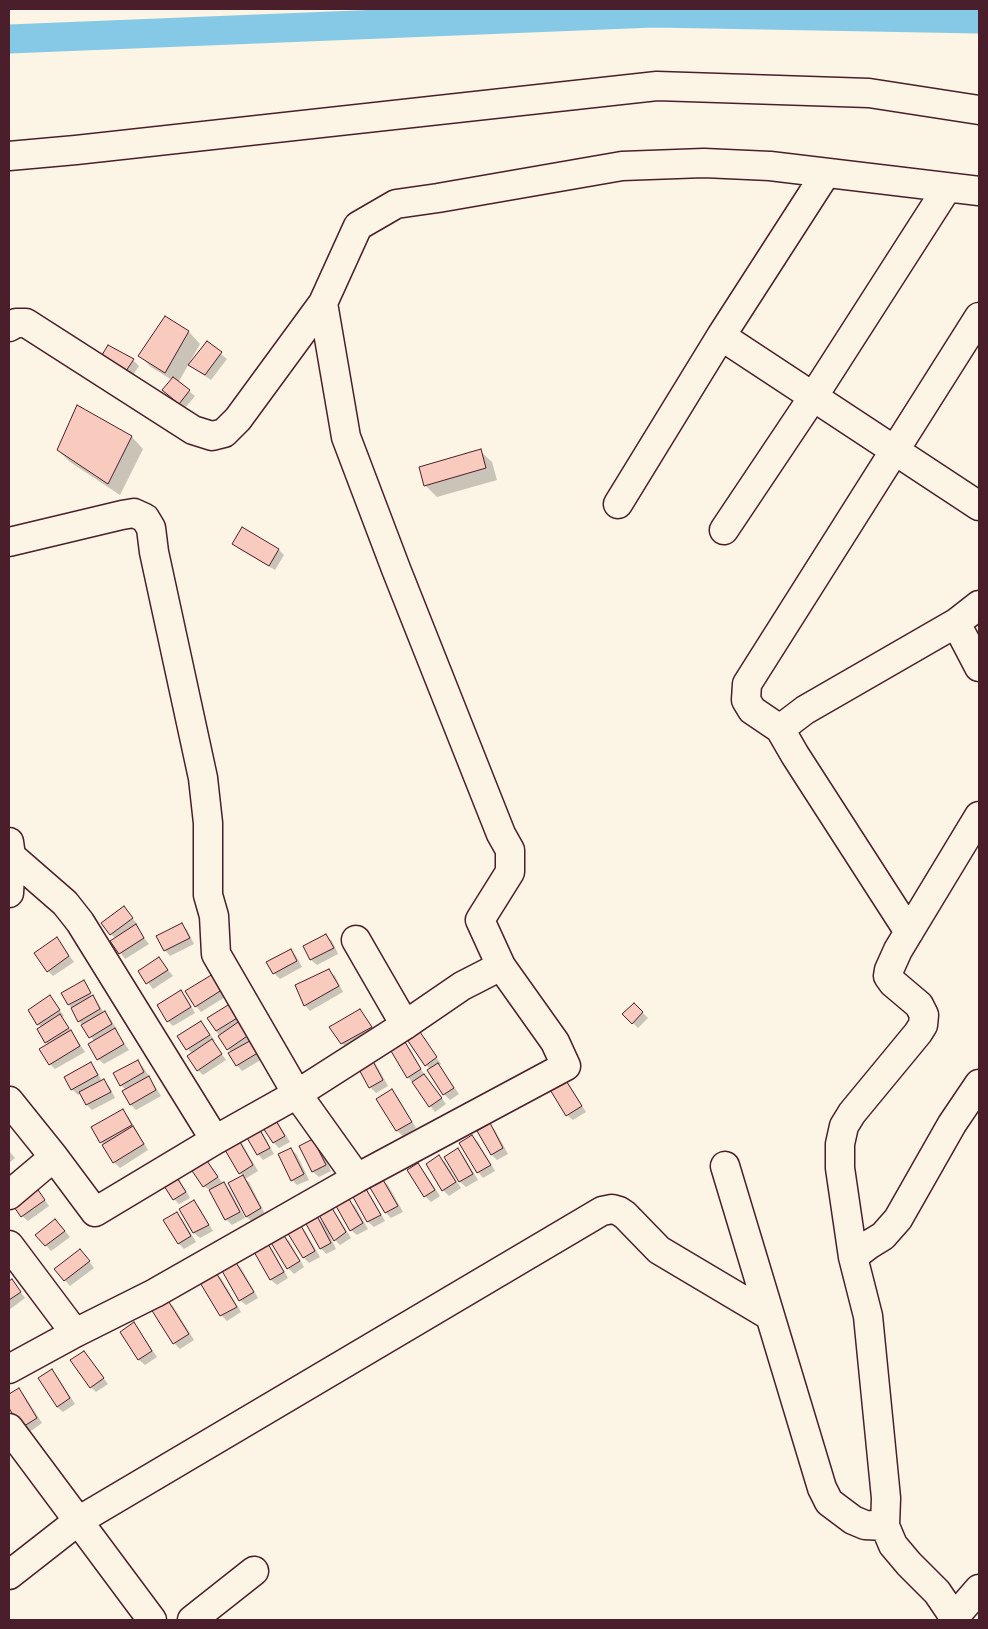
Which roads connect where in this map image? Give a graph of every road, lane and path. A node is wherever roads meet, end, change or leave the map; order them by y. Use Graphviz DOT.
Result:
graph roads {
  1 [pos="979,110"];
  2 [pos="9,156"];
  3 [pos="826,173"];
  4 [pos="947,188"];
  5 [pos="979,191"];
  6 [pos="323,303"];
  7 [pos="979,317"];
  8 [pos="9,327"];
  9 [pos="721,336"];
  10 [pos="813,397"];
  11 [pos="896,451"];
  12 [pos="618,504"];
  13 [pos="979,506"];
  14 [pos="724,530"];
  15 [pos="9,542"];
  16 [pos="979,605"];
  17 [pos="956,623"];
  18 [pos="979,667"];
  19 [pos="780,729"];
  20 [pos="979,816"];
  21 [pos="10,847"];
  22 [pos="9,893"];
  23 [pos="909,932"];
  24 [pos="356,940"];
  25 [pos="501,966"];
  26 [pos="405,1025"];
  27 [pos="979,1084"];
  28 [pos="297,1094"];
  29 [pos="9,1101"];
  30 [pos="215,1140"];
  31 [pos="54,1157"];
  32 [pos="725,1166"];
  33 [pos="357,1178"];
  34 [pos="9,1196"];
  35 [pos="9,1244"];
  36 [pos="853,1257"];
  37 [pos="770,1316"];
  38 [pos="75,1333"];
  39 [pos="9,1369"];
  40 [pos="9,1428"];
  41 [pos="78,1521"];
  42 [pos="885,1526"];
  43 [pos="254,1571"];
  44 [pos="9,1575"];
  45 [pos="979,1589"];
  46 [pos="953,1619"];
  47 [pos="152,1620"];
  48 [pos="192,1620"];
  1 -- 2 [label="street"];
  3 -- 4 [label="street"];
  3 -- 6 [label="street"];
  3 -- 9 [label="street"];
  4 -- 5 [label="street"];
  4 -- 10 [label="street"];
  6 -- 8 [label="street"];
  6 -- 25 [label="street"];
  7 -- 11 [label="street"];
  9 -- 10 [label="street"];
  9 -- 12 [label="street"];
  10 -- 11 [label="street"];
  10 -- 14 [label="street"];
  11 -- 13 [label="street"];
  11 -- 19 [label="street"];
  15 -- 28 [label="street"];
  16 -- 17 [label="street"];
  17 -- 18 [label="street"];
  17 -- 19 [label="street"];
  19 -- 23 [label="street"];
  20 -- 23 [label="street"];
  21 -- 22 [label="street"];
  21 -- 30 [label="street"];
  23 -- 36 [label="street"];
  24 -- 26 [label="street"];
  25 -- 26 [label="street"];
  25 -- 33 [label="street"];
  26 -- 28 [label="street"];
  27 -- 36 [label="street"];
  28 -- 30 [label="street"];
  28 -- 33 [label="street"];
  29 -- 31 [label="street"];
  30 -- 31 [label="street"];
  31 -- 34 [label="street"];
  32 -- 37 [label="street"];
  33 -- 38 [label="street"];
  35 -- 38 [label="street"];
  36 -- 42 [label="street"];
  37 -- 41 [label="street"];
  37 -- 42 [label="street"];
  38 -- 39 [label="street"];
  40 -- 41 [label="street"];
  41 -- 44 [label="street"];
  41 -- 47 [label="street"];
  42 -- 46 [label="street"];
  43 -- 48 [label="street"];
  45 -- 46 [label="street"];
}
